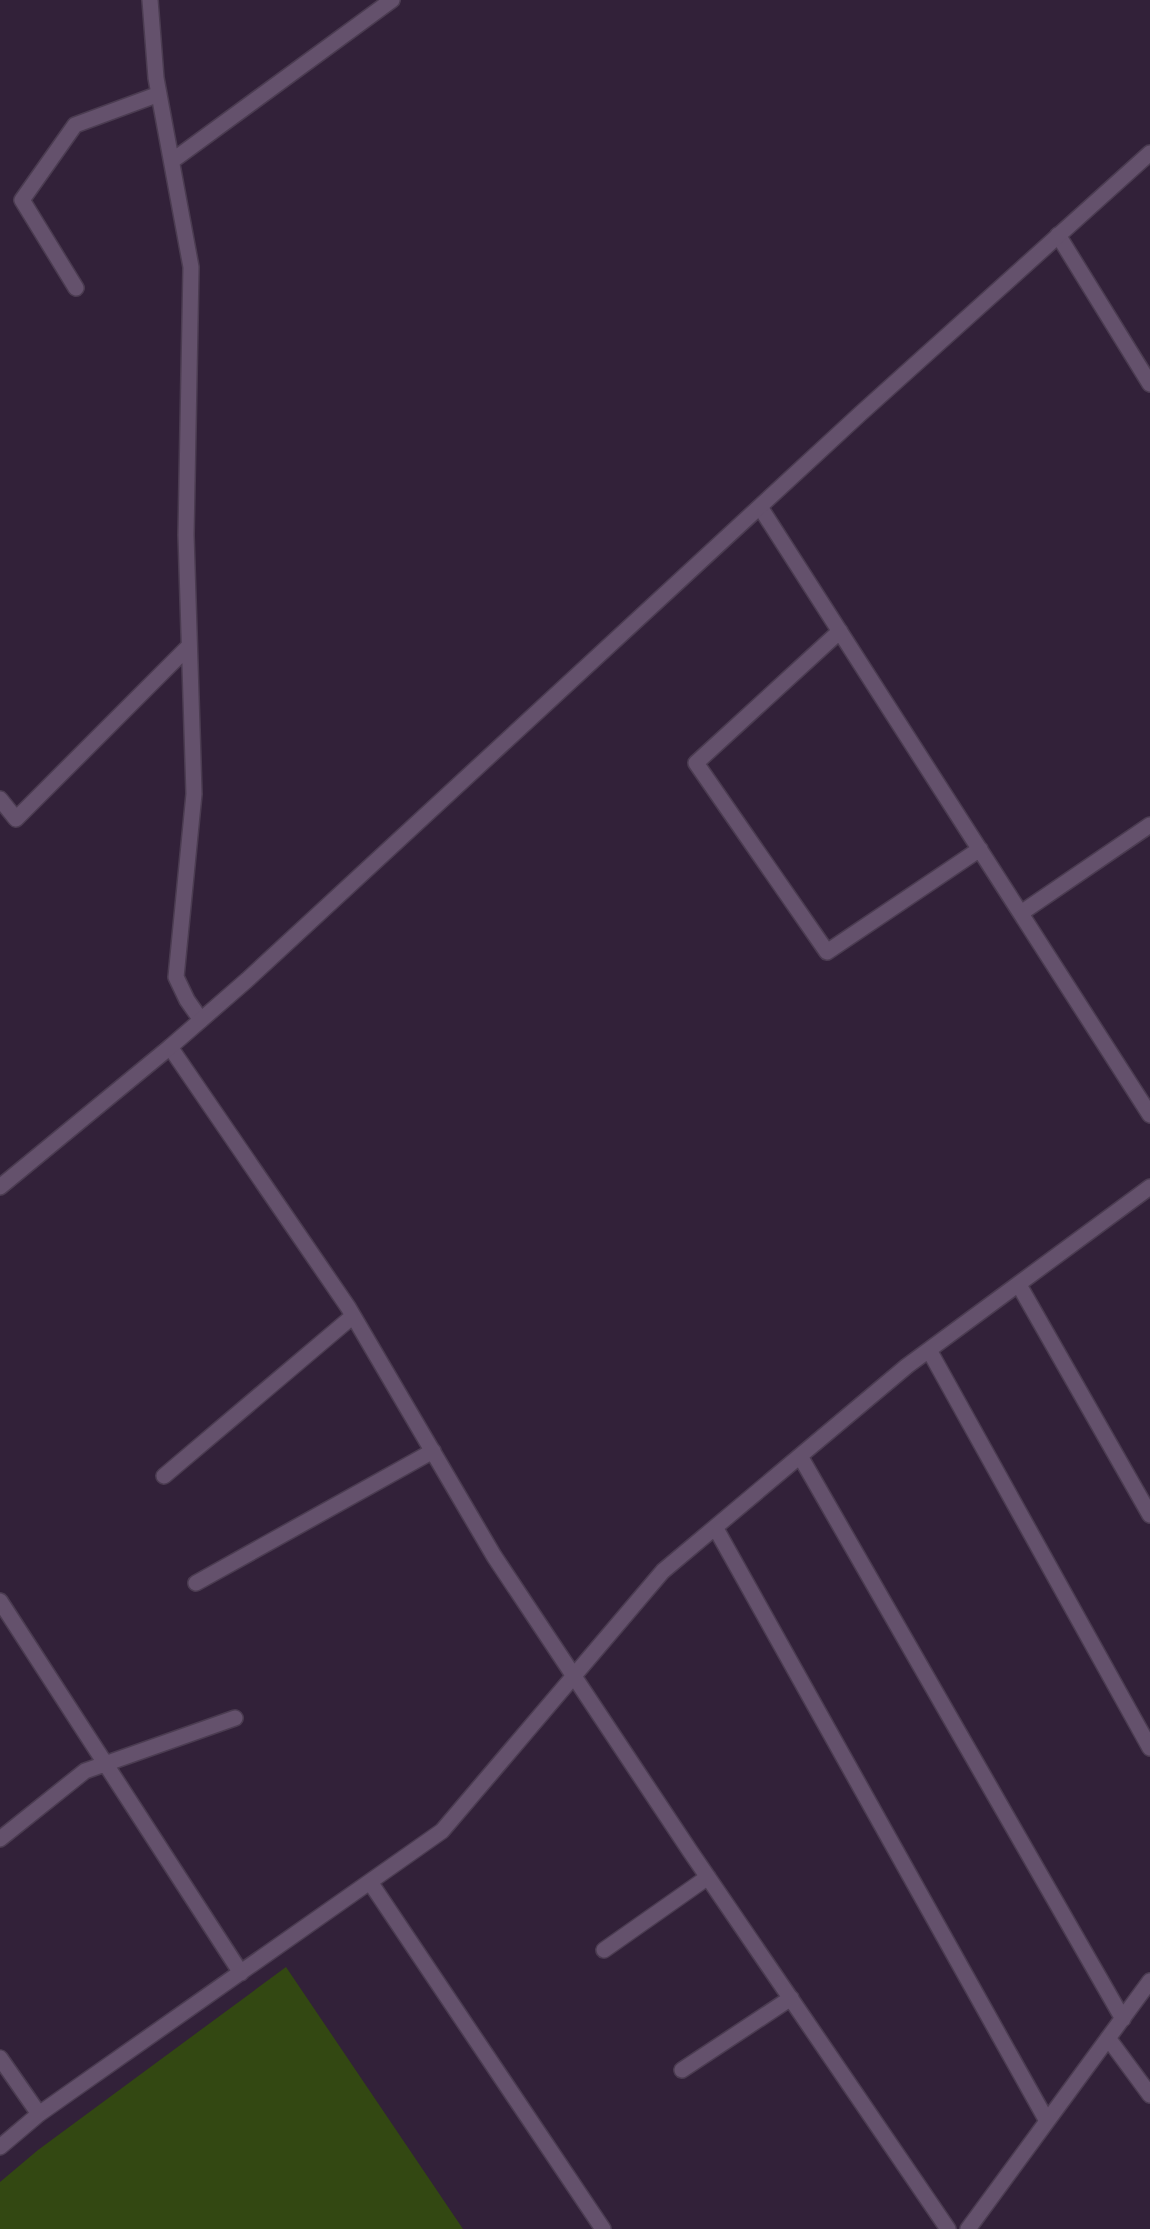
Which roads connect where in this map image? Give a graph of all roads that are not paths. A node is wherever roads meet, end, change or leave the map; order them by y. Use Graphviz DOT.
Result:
graph roads {
  1 [pos="150,0"];
  2 [pos="392,0"];
  3 [pos="159,94"];
  4 [pos="1148,160"];
  5 [pos="172,161"];
  6 [pos="1058,235"];
  7 [pos="76,288"];
  8 [pos="1150,384"];
  9 [pos="760,506"];
  10 [pos="840,631"];
  11 [pos="189,646"];
  12 [pos="0,799"];
  13 [pos="1150,825"];
  14 [pos="980,849"];
  15 [pos="1021,913"];
  16 [pos="201,1020"];
  17 [pos="170,1047"];
  18 [pos="1150,1115"];
  19 [pos="0,1187"];
  20 [pos="1150,1187"];
  21 [pos="1018,1284"];
  22 [pos="353,1316"];
  23 [pos="929,1350"];
  24 [pos="432,1451"];
  25 [pos="800,1456"];
  26 [pos="164,1476"];
  27 [pos="1150,1515"];
  28 [pos="715,1527"];
  29 [pos="196,1583"];
  30 [pos="0,1601"];
  31 [pos="574,1676"];
  32 [pos="235,1718"];
  33 [pos="1150,1748"];
  34 [pos="104,1764"];
  35 [pos="0,1839"];
  36 [pos="708,1877"];
  37 [pos="370,1882"];
  38 [pos="604,1950"];
  39 [pos="241,1972"];
  40 [pos="1150,1981"];
  41 [pos="791,1998"];
  42 [pos="1123,2019"];
  43 [pos="1108,2038"];
  44 [pos="0,2058"];
  45 [pos="682,2070"];
  46 [pos="1150,2095"];
  47 [pos="39,2114"];
  48 [pos="1047,2121"];
  49 [pos="0,2147"];
  50 [pos="603,2229"];
  51 [pos="948,2229"];
  52 [pos="968,2229"];
  1 -- 3 [label="street"];
  2 -- 5 [label="street"];
  3 -- 5 [label="street"];
  3 -- 7 [label="street"];
  4 -- 6 [label="street"];
  5 -- 11 [label="street"];
  6 -- 8 [label="street"];
  6 -- 9 [label="street"];
  9 -- 10 [label="street"];
  9 -- 16 [label="street"];
  10 -- 14 [label="street"];
  10 -- 14 [label="street"];
  11 -- 12 [label="street"];
  11 -- 16 [label="street"];
  13 -- 15 [label="street"];
  14 -- 15 [label="street"];
  15 -- 18 [label="street"];
  16 -- 17 [label="street"];
  17 -- 19 [label="street"];
  17 -- 22 [label="street"];
  20 -- 21 [label="street"];
  21 -- 23 [label="street"];
  21 -- 27 [label="street"];
  22 -- 24 [label="street"];
  22 -- 26 [label="street"];
  23 -- 25 [label="street"];
  23 -- 33 [label="street"];
  24 -- 29 [label="street"];
  24 -- 31 [label="street"];
  25 -- 28 [label="street"];
  25 -- 42 [label="street"];
  28 -- 31 [label="street"];
  28 -- 48 [label="street"];
  30 -- 34 [label="street"];
  31 -- 36 [label="street"];
  31 -- 37 [label="street"];
  32 -- 34 [label="street"];
  34 -- 35 [label="street"];
  34 -- 39 [label="street"];
  36 -- 38 [label="street"];
  36 -- 41 [label="street"];
  37 -- 39 [label="street"];
  37 -- 50 [label="street"];
  39 -- 47 [label="street"];
  40 -- 42 [label="street"];
  41 -- 45 [label="street"];
  41 -- 51 [label="street"];
  42 -- 43 [label="street"];
  43 -- 46 [label="street"];
  43 -- 48 [label="street"];
  44 -- 47 [label="street"];
  47 -- 49 [label="street"];
  48 -- 52 [label="street"];
}
